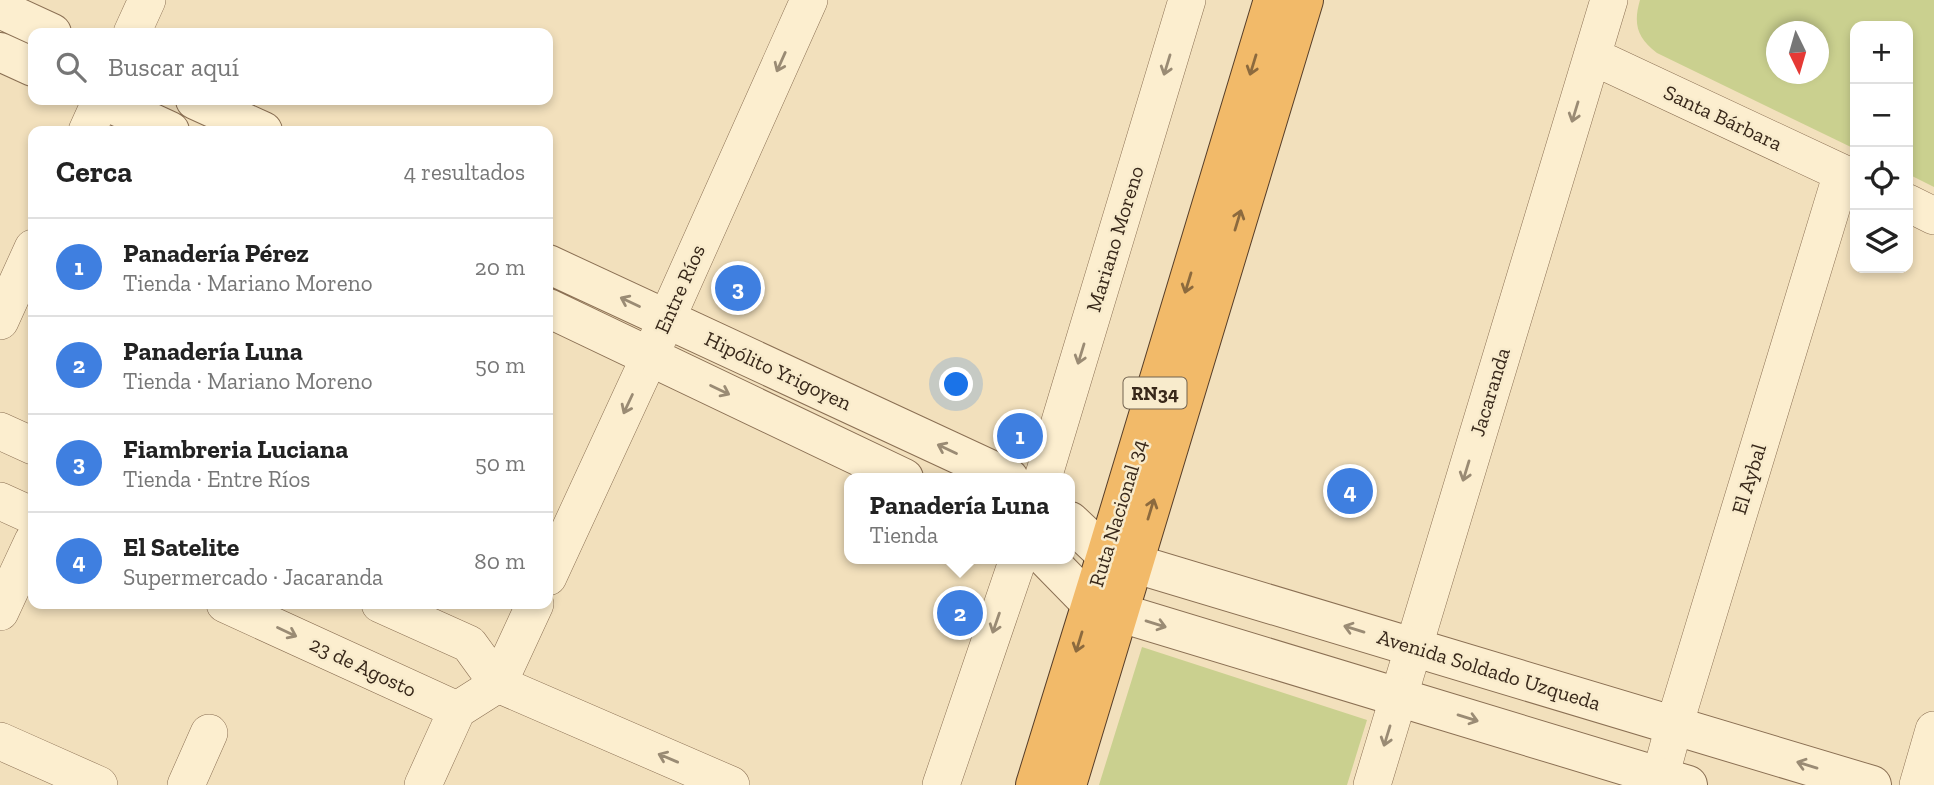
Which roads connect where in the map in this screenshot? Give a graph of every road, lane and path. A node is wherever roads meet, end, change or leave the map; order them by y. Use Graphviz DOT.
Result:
graph roads {
  1 [pos="147,0"];
  2 [pos="809,0"];
  3 [pos="1187,0"];
  4 [pos="1273,0"];
  5 [pos="1304,0"];
  6 [pos="1608,0"];
  7 [pos="0,9"];
  8 [pos="41,28"];
  9 [pos="134,28"];
  10 [pos="0,52"];
  11 [pos="1591,56"];
  12 [pos="28,66"];
  13 [pos="100,105"];
  14 [pos="113,105"];
  15 [pos="206,105"];
  16 [pos="89,126"];
  17 [pos="159,126"];
  18 [pos="252,126"];
  19 [pos="1849,176"];
  20 [pos="1913,206"];
  21 [pos="1934,216"];
  22 [pos="28,259"];
  23 [pos="553,266"];
  24 [pos="553,310"];
  25 [pos="667,319"];
  26 [pos="0,321"];
  27 [pos="650,356"];
  28 [pos="0,431"];
  29 [pos="28,444"];
  30 [pos="894,473"];
  31 [pos="998,473"];
  32 [pos="1045,473"];
  33 [pos="0,501"];
  34 [pos="28,514"];
  35 [pos="1075,525"];
  36 [pos="28,552"];
  37 [pos="1120,559"];
  38 [pos="1016,564"];
  39 [pos="1053,564"];
  40 [pos="553,566"];
  41 [pos="1105,608"];
  42 [pos="236,609"];
  43 [pos="391,609"];
  44 [pos="533,609"];
  45 [pos="0,612"];
  46 [pos="1412,647"];
  47 [pos="498,684"];
  48 [pos="1399,697"];
  49 [pos="457,710"];
  50 [pos="1674,726"];
  51 [pos="1934,730"];
  52 [pos="209,733"];
  53 [pos="0,741"];
  54 [pos="1669,782"];
  55 [pos="99,785"];
  56 [pos="186,785"];
  57 [pos="423,785"];
  58 [pos="731,785"];
  59 [pos="941,785"];
  60 [pos="1035,785"];
  61 [pos="1067,785"];
  62 [pos="1372,785"];
  63 [pos="1872,785"];
  64 [pos="1918,785"];
  1 -- 9 [label="street"];
  2 -- 25 [label="street, Entre Ríos, one-way"];
  3 -- 32 [label="street, Mariano Moreno, one-way"];
  4 -- 37 [label="highway, Ruta Nacional 34 / RN34, one-way"];
  37 -- 5 [label="highway, Ruta Nacional 34 / RN34, one-way"];
  6 -- 11 [label="street, Jacaranda"];
  7 -- 8 [label="street"];
  10 -- 12 [label="street"];
  11 -- 19 [label="street, Santa Bárbara"];
  11 -- 46 [label="street, Jacaranda, one-way"];
  13 -- 16 [label="street"];
  14 -- 17 [label="street"];
  15 -- 18 [label="street"];
  19 -- 50 [label="street, El Aybal"];
  20 -- 21 [label="street"];
  22 -- 26 [label="street"];
  25 -- 23 [label="street, Hipólito Yrigoyen, one-way"];
  24 -- 27 [label="street, Hipólito Yrigoyen"];
  25 -- 27 [label="street, Entre Ríos"];
  31 -- 25 [label="street, Hipólito Yrigoyen, one-way"];
  27 -- 30 [label="street, Hipólito Yrigoyen, one-way"];
  27 -- 40 [label="street, Entre Ríos, one-way"];
  28 -- 29 [label="street"];
  33 -- 34 [label="street"];
  35 -- 37 [label="street"];
  36 -- 45 [label="street"];
  37 -- 41 [label="highway, Ruta Nacional 34 / RN34"];
  46 -- 37 [label="street, Avenida Soldado Uzqueda, one-way"];
  38 -- 59 [label="street, one-way"];
  39 -- 41 [label="street"];
  41 -- 48 [label="street, one-way"];
  41 -- 60 [label="highway, Ruta Nacional 34 / RN34, one-way"];
  41 -- 61 [label="highway, Ruta Nacional 34 / RN34"];
  42 -- 49 [label="street, 23 de Agosto, one-way"];
  43 -- 47 [label="street"];
  44 -- 47 [label="street"];
  46 -- 48 [label="street, Jacaranda"];
  46 -- 50 [label="street, Avenida Soldado Uzqueda"];
  47 -- 49 [label="street"];
  58 -- 47 [label="street, one-way"];
  48 -- 54 [label="street, one-way"];
  48 -- 62 [label="street, Jacaranda, one-way"];
  49 -- 57 [label="street"];
  50 -- 54 [label="street, El Aybal"];
  63 -- 50 [label="street, Avenida Soldado Uzqueda, one-way"];
  51 -- 64 [label="street"];
  52 -- 56 [label="street"];
  53 -- 55 [label="street"];
}
